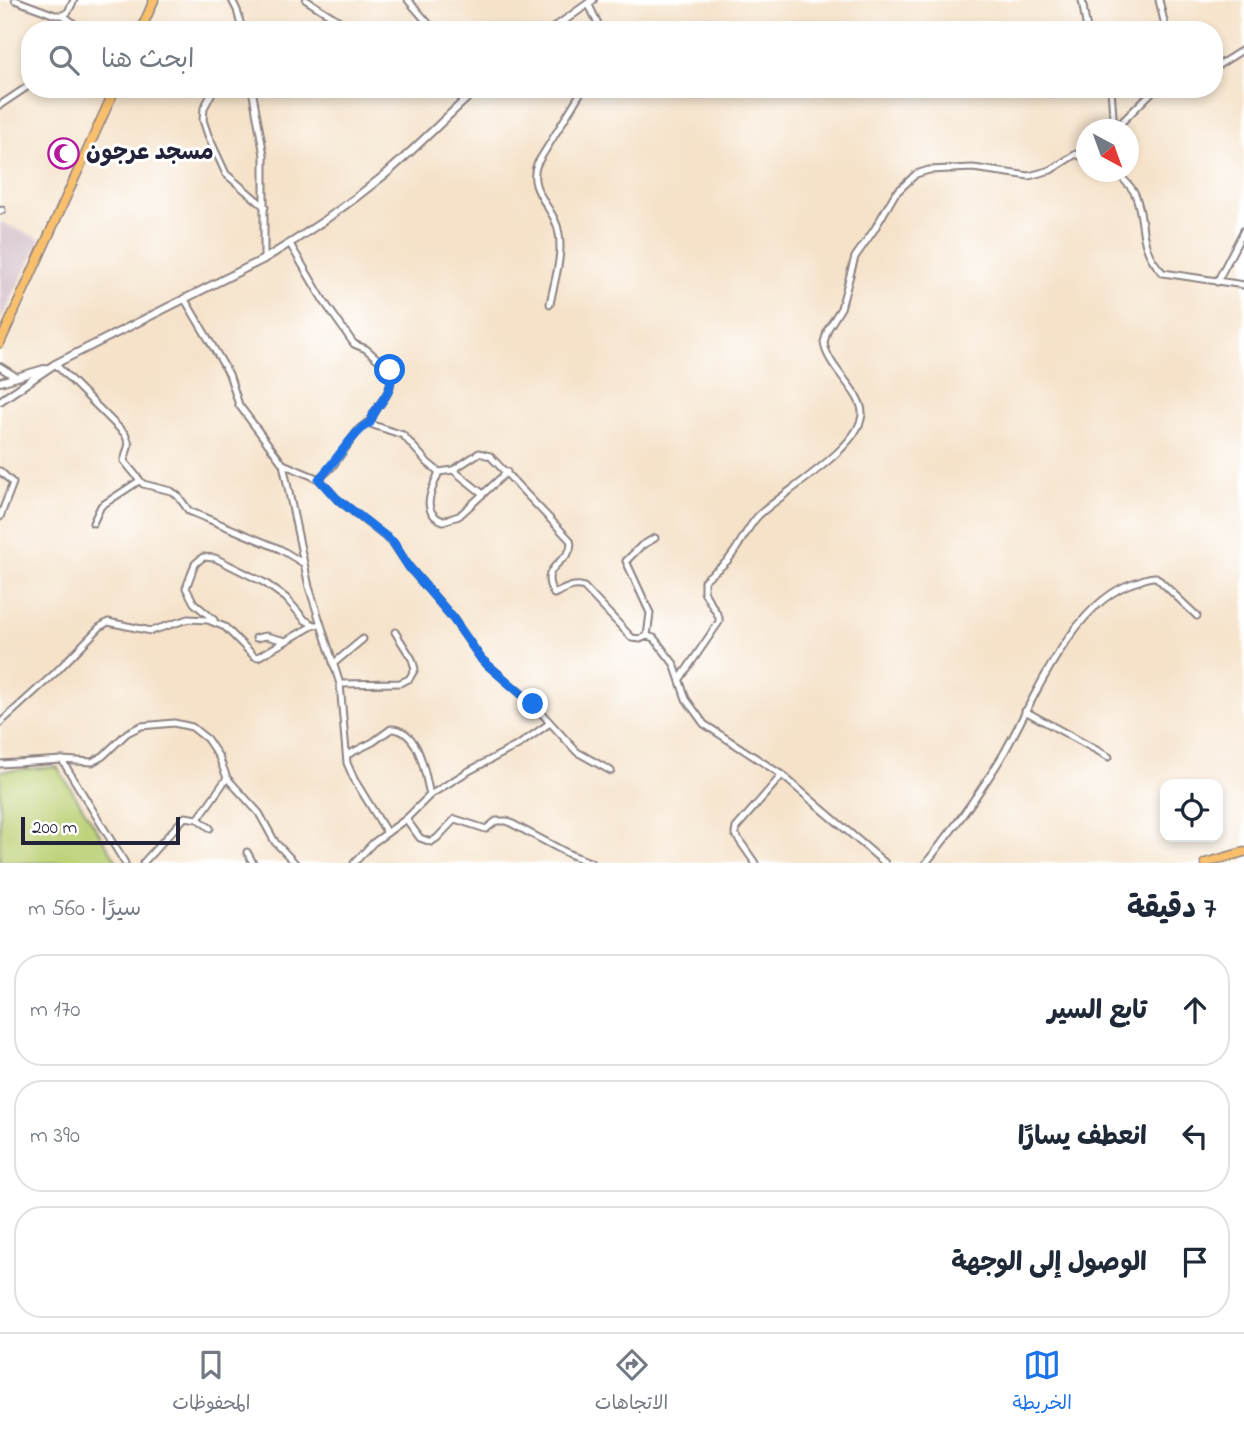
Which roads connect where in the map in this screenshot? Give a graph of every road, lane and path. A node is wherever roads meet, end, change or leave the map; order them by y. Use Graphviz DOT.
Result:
graph roads {
  1 [pos="15,0"];
  2 [pos="74,0"];
  3 [pos="154,0"];
  4 [pos="232,0"];
  5 [pos="306,0"];
  6 [pos="408,0"];
  7 [pos="1082,0"];
  8 [pos="1159,0"];
  9 [pos="590,2"];
  10 [pos="63,15"];
  11 [pos="70,21"];
  12 [pos="145,21"];
  13 [pos="240,21"];
  14 [pos="340,21"];
  15 [pos="427,21"];
  16 [pos="564,21"];
  17 [pos="597,21"];
  18 [pos="1086,21"];
  19 [pos="1164,21"];
  20 [pos="1244,49"];
  21 [pos="1223,62"];
  22 [pos="21,91"];
  23 [pos="111,98"];
  24 [pos="209,98"];
  25 [pos="254,98"];
  26 [pos="462,98"];
  27 [pos="577,98"];
  28 [pos="1112,98"];
  29 [pos="1146,98"];
  30 [pos="465,100"];
  31 [pos="0,105"];
  32 [pos="1113,119"];
  33 [pos="1125,119"];
  34 [pos="1076,154"];
  35 [pos="1125,182"];
  36 [pos="265,207"];
  37 [pos="1244,230"];
  38 [pos="290,244"];
  39 [pos="264,259"];
  40 [pos="1217,282"];
  41 [pos="1244,285"];
  42 [pos="184,298"];
  43 [pos="550,304"];
  44 [pos="0,343"];
  45 [pos="55,365"];
  46 [pos="0,367"];
  47 [pos="18,377"];
  48 [pos="0,382"];
  49 [pos="0,401"];
  50 [pos="370,423"];
  51 [pos="283,464"];
  52 [pos="453,470"];
  53 [pos="0,471"];
  54 [pos="439,472"];
  55 [pos="507,472"];
  56 [pos="319,479"];
  57 [pos="139,481"];
  58 [pos="483,494"];
  59 [pos="0,517"];
  60 [pos="93,523"];
  61 [pos="654,538"];
  62 [pos="303,563"];
  63 [pos="1197,616"];
  64 [pos="216,622"];
  65 [pos="317,625"];
  66 [pos="395,632"];
  67 [pos="648,636"];
  68 [pos="256,638"];
  69 [pos="363,639"];
  70 [pos="286,641"];
  71 [pos="333,664"];
  72 [pos="680,678"];
  73 [pos="340,684"];
  74 [pos="1025,711"];
  75 [pos="0,723"];
  76 [pos="550,723"];
  77 [pos="347,755"];
  78 [pos="1110,757"];
  79 [pos="62,760"];
  80 [pos="0,764"];
  81 [pos="611,771"];
  82 [pos="782,775"];
  83 [pos="227,778"];
  84 [pos="430,795"];
  85 [pos="198,819"];
  86 [pos="406,819"];
  87 [pos="210,828"];
  88 [pos="387,833"];
  89 [pos="247,852"];
  90 [pos="1244,852"];
  91 [pos="569,854"];
  92 [pos="125,863"];
  93 [pos="143,863"];
  94 [pos="253,863"];
  95 [pos="295,863"];
  96 [pos="354,863"];
  97 [pos="567,863"];
  98 [pos="592,863"];
  99 [pos="755,863"];
  100 [pos="885,863"];
  101 [pos="926,863"];
  102 [pos="1205,863"];
  1 -- 10 [label="street"];
  2 -- 10 [label="street"];
  3 -- 12 [label="main road"];
  4 -- 13 [label="street"];
  5 -- 14 [label="street"];
  6 -- 15 [label="street"];
  7 -- 18 [label="street"];
  8 -- 19 [label="street"];
  9 -- 16 [label="street"];
  9 -- 17 [label="street"];
  10 -- 11 [label="street"];
  20 -- 21 [label="street"];
  22 -- 31 [label="street"];
  23 -- 44 [label="main road"];
  24 -- 36 [label="street"];
  25 -- 36 [label="street"];
  26 -- 30 [label="street"];
  27 -- 43 [label="street"];
  28 -- 32 [label="street"];
  29 -- 33 [label="street"];
  30 -- 38 [label="street"];
  34 -- 72 [label="street"];
  35 -- 40 [label="street"];
  36 -- 39 [label="street"];
  37 -- 40 [label="street"];
  38 -- 39 [label="street"];
  38 -- 50 [label="street"];
  39 -- 42 [label="street"];
  40 -- 41 [label="street"];
  42 -- 45 [label="street"];
  42 -- 51 [label="street"];
  45 -- 47 [label="street"];
  45 -- 49 [label="street"];
  45 -- 57 [label="street"];
  46 -- 47 [label="street"];
  47 -- 48 [label="street"];
  50 -- 54 [label="street"];
  50 -- 56 [label="street"];
  51 -- 56 [label="street"];
  51 -- 62 [label="street"];
  52 -- 54 [label="street"];
  52 -- 55 [label="street"];
  52 -- 58 [label="street"];
  53 -- 59 [label="street"];
  54 -- 58 [label="street"];
  55 -- 58 [label="street"];
  55 -- 67 [label="street"];
  56 -- 76 [label="street"];
  57 -- 60 [label="street"];
  57 -- 62 [label="street"];
  61 -- 67 [label="street"];
  62 -- 65 [label="street"];
  63 -- 74 [label="street"];
  64 -- 65 [label="street"];
  64 -- 70 [label="street"];
  64 -- 75 [label="street"];
  65 -- 70 [label="street"];
  65 -- 71 [label="street"];
  66 -- 73 [label="street"];
  67 -- 72 [label="street"];
  68 -- 70 [label="street"];
  69 -- 71 [label="street"];
  71 -- 73 [label="street"];
  72 -- 82 [label="street"];
  73 -- 77 [label="street"];
  74 -- 78 [label="street"];
  74 -- 101 [label="street"];
  76 -- 81 [label="street"];
  76 -- 84 [label="street"];
  77 -- 84 [label="street"];
  77 -- 88 [label="street"];
  79 -- 80 [label="street"];
  79 -- 83 [label="street"];
  79 -- 92 [label="street"];
  82 -- 99 [label="street"];
  82 -- 100 [label="street"];
  83 -- 85 [label="street"];
  83 -- 95 [label="street"];
  84 -- 86 [label="street"];
  85 -- 87 [label="street"];
  85 -- 93 [label="street"];
  86 -- 88 [label="street"];
  86 -- 91 [label="street"];
  88 -- 96 [label="street"];
  89 -- 94 [label="street"];
  90 -- 102 [label="main road"];
  91 -- 97 [label="street"];
  91 -- 98 [label="street"];
}
